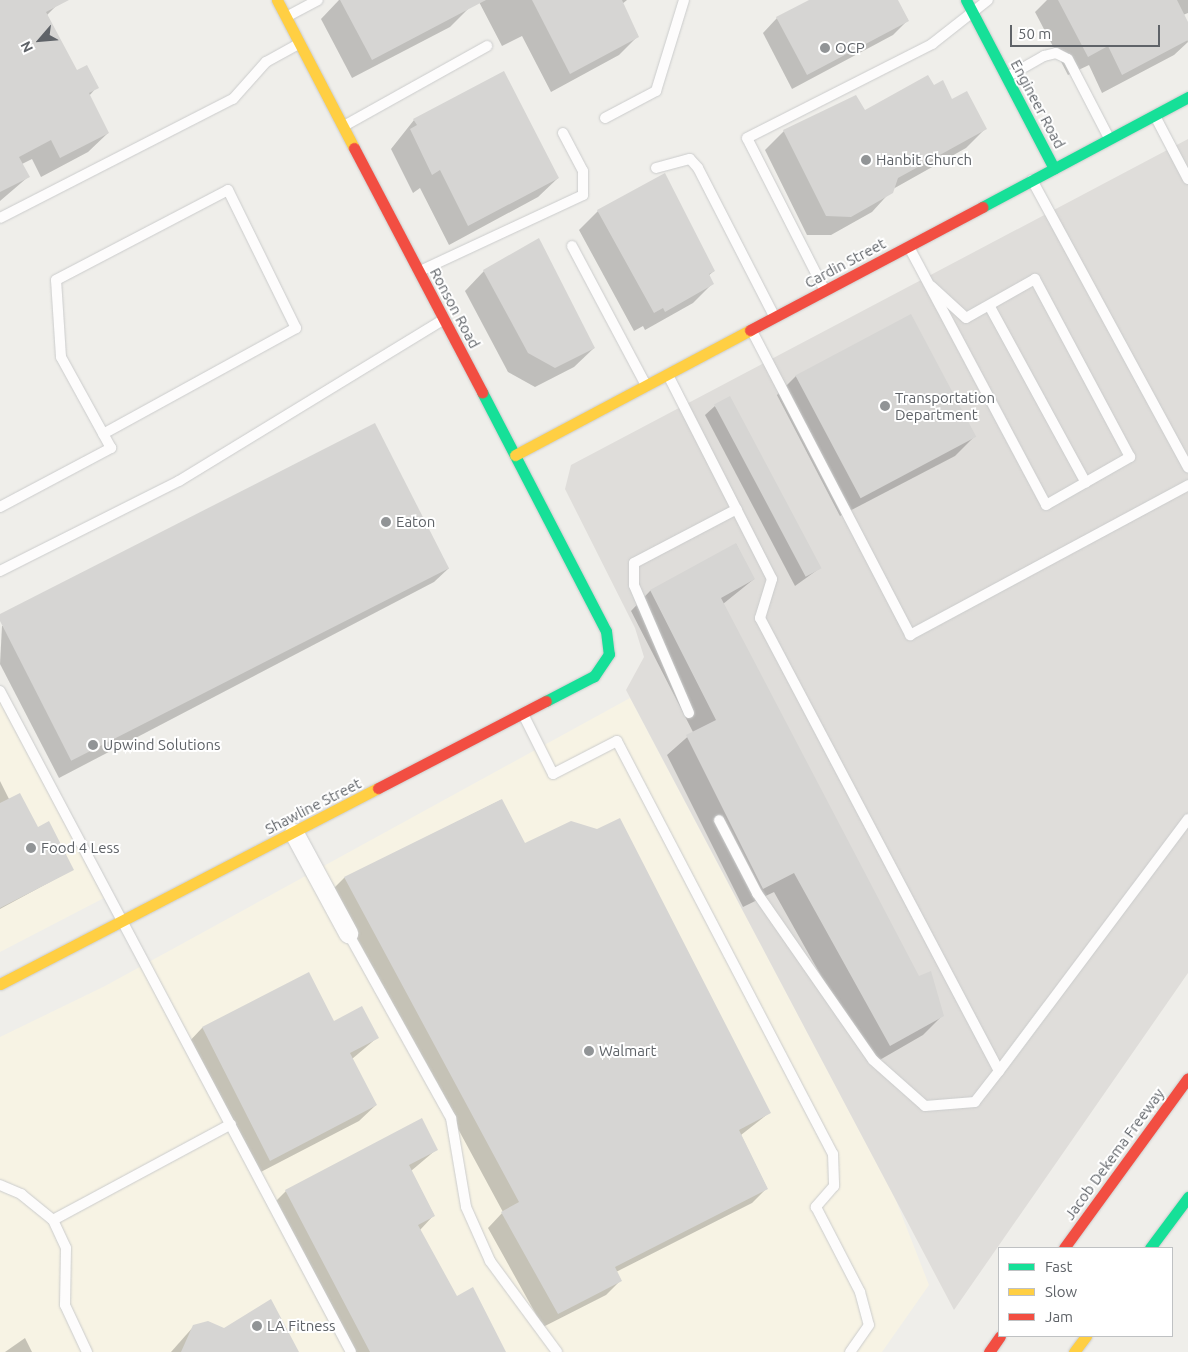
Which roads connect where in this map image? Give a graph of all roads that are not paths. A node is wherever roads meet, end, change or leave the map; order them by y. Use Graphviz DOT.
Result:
graph roads {
  1 [pos="277,0"];
  2 [pos="318,0"];
  3 [pos="684,0"];
  4 [pos="988,0"];
  5 [pos="969,5"];
  6 [pos="286,17"];
  7 [pos="300,43"];
  8 [pos="487,46"];
  9 [pos="1007,77"];
  10 [pos="1188,97"];
  11 [pos="1154,115"];
  12 [pos="605,118"];
  13 [pos="343,126"];
  14 [pos="563,133"];
  15 [pos="1109,139"];
  16 [pos="656,168"];
  17 [pos="1054,168"];
  18 [pos="1188,179"];
  19 [pos="1032,180"];
  20 [pos="0,218"];
  21 [pos="572,246"];
  22 [pos="908,246"];
  23 [pos="419,272"];
  24 [pos="931,286"];
  25 [pos="825,291"];
  26 [pos="990,307"];
  27 [pos="775,317"];
  28 [pos="444,319"];
  29 [pos="752,330"];
  30 [pos="668,374"];
  31 [pos="646,386"];
  32 [pos="103,434"];
  33 [pos="515,456"];
  34 [pos="1188,467"];
  35 [pos="1086,483"];
  36 [pos="1188,485"];
  37 [pos="0,507"];
  38 [pos="737,510"];
  39 [pos="0,571"];
  40 [pos="606,631"];
  41 [pos="0,691"];
  42 [pos="523,713"];
  43 [pos="689,713"];
  44 [pos="1188,819"];
  45 [pos="719,820"];
  46 [pos="294,834"];
  47 [pos="123,920"];
  48 [pos="348,932"];
  49 [pos="0,984"];
  50 [pos="999,1071"];
  51 [pos="1188,1078"];
  52 [pos="231,1124"];
  53 [pos="0,1185"];
  54 [pos="1188,1197"];
  55 [pos="53,1220"];
  56 [pos="1065,1247"];
  57 [pos="1151,1247"];
  58 [pos="999,1337"];
  59 [pos="1085,1337"];
  60 [pos="87,1352"];
  61 [pos="351,1352"];
  62 [pos="557,1352"];
  63 [pos="850,1352"];
  64 [pos="989,1352"];
  65 [pos="1074,1352"];
  1 -- 6 [label="main road, Ronson Road"];
  2 -- 6 [label="lane"];
  3 -- 12 [label="lane"];
  4 -- 5 [label="lane"];
  5 -- 9 [label="main road, Engineer Road"];
  5 -- 25 [label="lane"];
  6 -- 7 [label="main road, Ronson Road"];
  7 -- 13 [label="main road, Ronson Road"];
  7 -- 20 [label="lane"];
  8 -- 13 [label="lane"];
  9 -- 15 [label="lane"];
  9 -- 17 [label="main road, Engineer Road"];
  10 -- 11 [label="main road, Cardin Street"];
  11 -- 15 [label="main road, Cardin Street"];
  11 -- 18 [label="lane"];
  13 -- 23 [label="main road, Ronson Road"];
  14 -- 23 [label="lane"];
  15 -- 17 [label="main road, Cardin Street"];
  16 -- 27 [label="lane"];
  17 -- 19 [label="main road, Cardin Street"];
  19 -- 22 [label="main road, Cardin Street"];
  19 -- 34 [label="lane"];
  21 -- 31 [label="lane"];
  22 -- 24 [label="lane"];
  22 -- 25 [label="main road, Cardin Street"];
  23 -- 28 [label="main road, Ronson Road"];
  24 -- 26 [label="lane"];
  24 -- 35 [label="lane"];
  25 -- 27 [label="main road, Cardin Street"];
  26 -- 35 [label="lane"];
  26 -- 35 [label="lane"];
  27 -- 29 [label="main road, Cardin Street"];
  28 -- 33 [label="main road, Ronson Road"];
  28 -- 39 [label="lane"];
  29 -- 30 [label="main road, Cardin Street"];
  29 -- 36 [label="lane"];
  30 -- 31 [label="main road, Cardin Street"];
  30 -- 38 [label="lane"];
  31 -- 33 [label="main road, Cardin Street"];
  32 -- 32 [label="lane"];
  32 -- 37 [label="lane"];
  33 -- 40 [label="main road, Ronson Road"];
  38 -- 43 [label="lane"];
  38 -- 50 [label="lane"];
  40 -- 42 [label="main road, Shawline Street"];
  41 -- 47 [label="lane"];
  42 -- 46 [label="main road, Shawline Street"];
  42 -- 63 [label="lane"];
  44 -- 50 [label="lane"];
  45 -- 50 [label="lane"];
  46 -- 47 [label="main road, Shawline Street"];
  46 -- 48 [label="street"];
  47 -- 49 [label="main road, Shawline Street"];
  47 -- 52 [label="lane"];
  48 -- 62 [label="lane"];
  51 -- 56 [label="main road, Jacob Dekema Freeway"];
  52 -- 55 [label="lane"];
  52 -- 61 [label="lane"];
  53 -- 55 [label="lane"];
  54 -- 57 [label="main road"];
  55 -- 60 [label="lane"];
  58 -- 64 [label="main road"];
  59 -- 65 [label="main road"];
}
